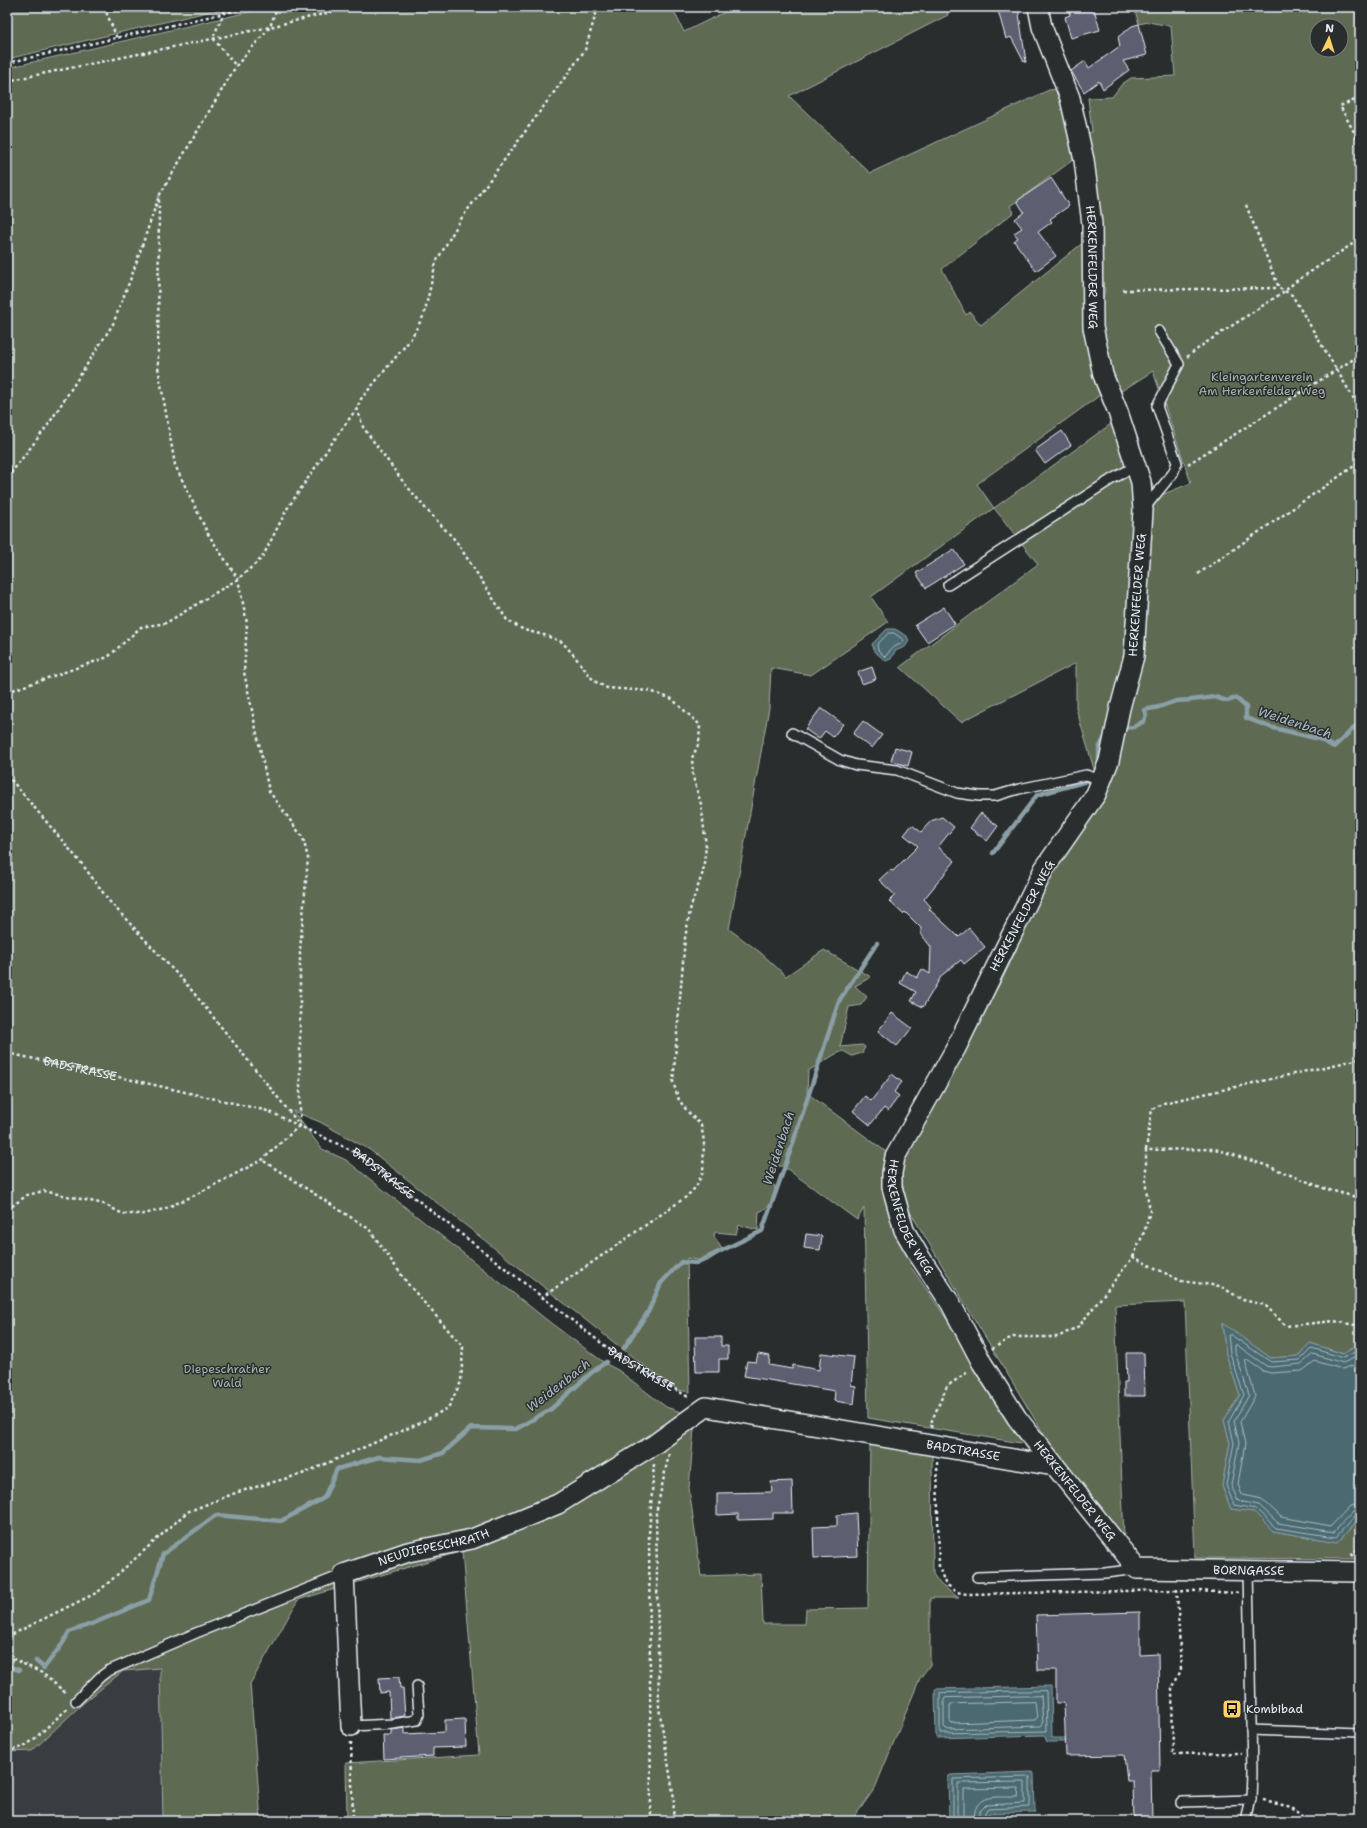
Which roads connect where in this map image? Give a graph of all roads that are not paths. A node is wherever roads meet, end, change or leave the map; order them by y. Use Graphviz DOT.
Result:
graph roads {
  1 [pos="1038,7"];
  2 [pos="1159,331"];
  3 [pos="1136,466"];
  4 [pos="1143,510"];
  5 [pos="948,585"];
  6 [pos="792,733"];
  7 [pos="1102,780"];
  8 [pos="655,1444"];
  9 [pos="1054,1466"];
  10 [pos="1137,1569"];
  11 [pos="1248,1570"];
  12 [pos="1360,1572"];
  13 [pos="344,1574"];
  14 [pos="977,1577"];
  15 [pos="417,1686"];
  16 [pos="76,1701"];
  17 [pos="351,1726"];
  18 [pos="1251,1730"];
  19 [pos="1360,1734"];
  20 [pos="1251,1800"];
  21 [pos="1182,1802"];
  22 [pos="1246,1821"];
  1 -- 3 [label="street, HERKENFELDER WEG"];
  2 -- 4 [label="lane"];
  3 -- 4 [label="street, HERKENFELDER WEG"];
  3 -- 5 [label="lane"];
  4 -- 7 [label="street, HERKENFELDER WEG"];
  6 -- 7 [label="lane"];
  7 -- 9 [label="street, HERKENFELDER WEG"];
  8 -- 9 [label="street, BADSTRASSE"];
  8 -- 13 [label="street, NEUDIEPESCHRATH"];
  9 -- 10 [label="street, HERKENFELDER WEG"];
  10 -- 11 [label="street, BORNGASSE"];
  10 -- 14 [label="lane"];
  11 -- 12 [label="street, BORNGASSE"];
  11 -- 18 [label="lane"];
  13 -- 16 [label="lane"];
  13 -- 17 [label="street"];
  15 -- 17 [label="lane"];
  18 -- 19 [label="lane"];
  18 -- 20 [label="lane"];
  20 -- 21 [label="lane"];
  20 -- 22 [label="lane"];
}
